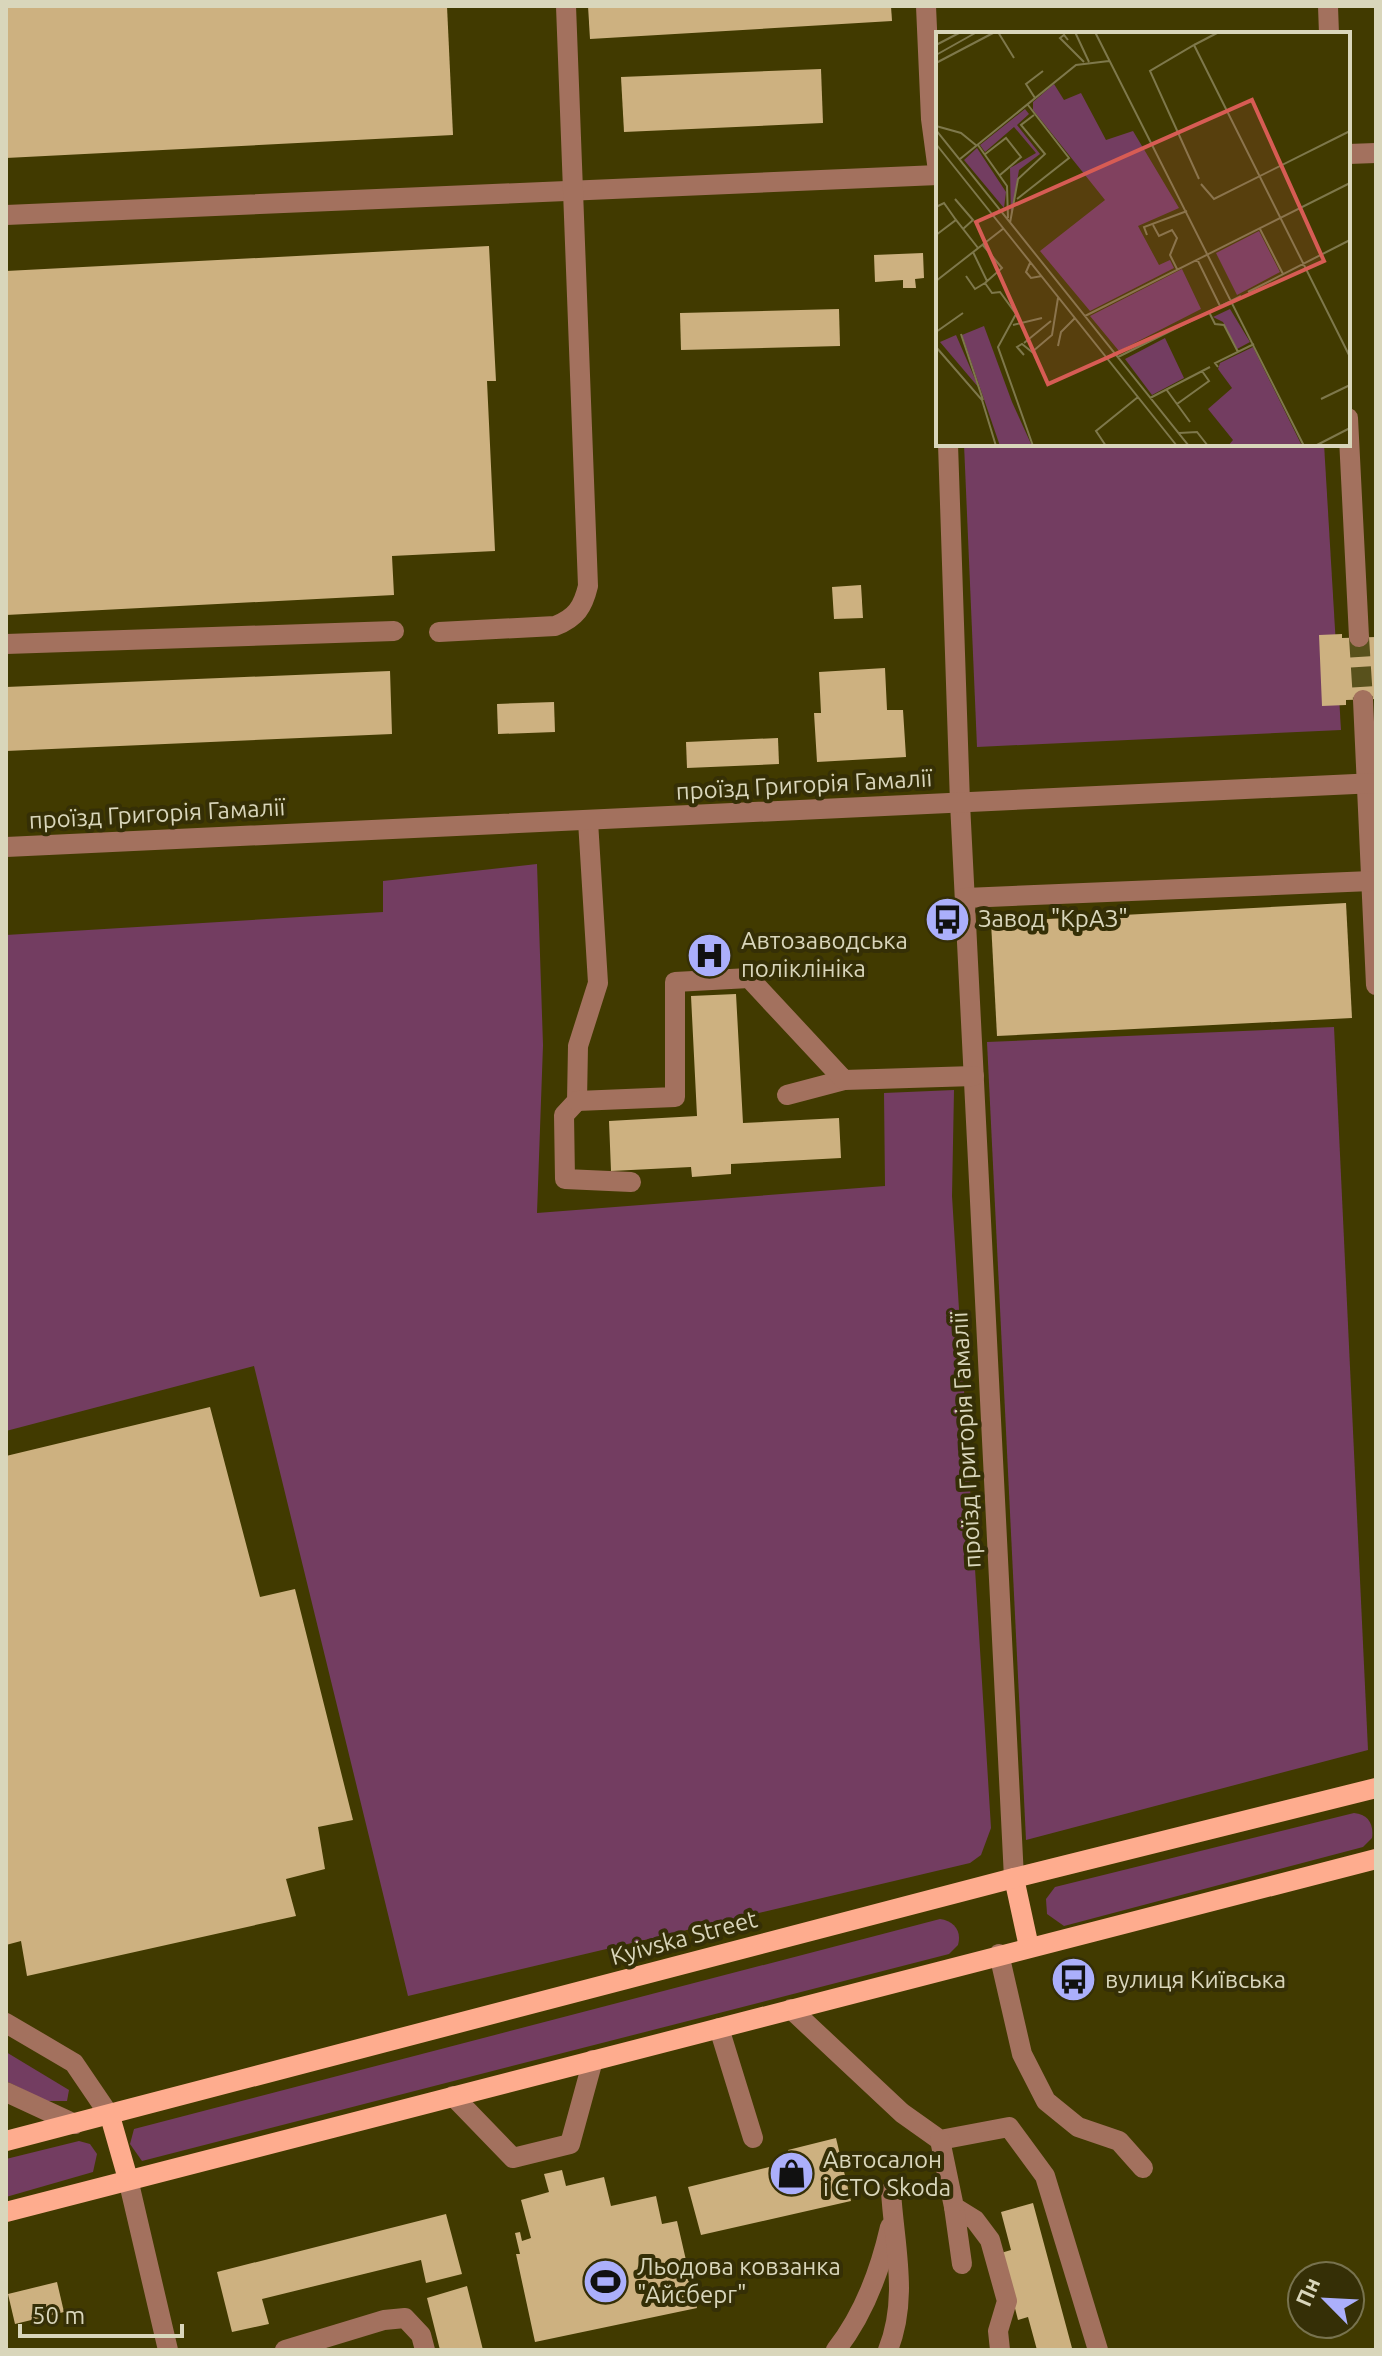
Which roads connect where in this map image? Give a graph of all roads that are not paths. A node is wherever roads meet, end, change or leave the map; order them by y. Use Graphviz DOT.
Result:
graph roads {
  1 [pos="566,6"];
  2 [pos="926,6"];
  3 [pos="1328,6"];
  4 [pos="1329,32"];
  5 [pos="1376,153"];
  6 [pos="1350,154"];
  7 [pos="936,158"];
  8 [pos="936,173"];
  9 [pos="574,190"];
  10 [pos="6,215"];
  11 [pos="948,446"];
  12 [pos="1349,446"];
  13 [pos="394,631"];
  14 [pos="439,632"];
  15 [pos="1359,637"];
  16 [pos="6,644"];
  17 [pos="1363,700"];
  18 [pos="1372,783"];
  19 [pos="960,803"];
  20 [pos="588,821"];
  21 [pos="6,847"];
  22 [pos="1371,881"];
  23 [pos="965,898"];
  24 [pos="1376,982"];
  25 [pos="974,1076"];
  26 [pos="844,1080"];
  27 [pos="787,1095"];
  28 [pos="577,1101"];
  29 [pos="631,1182"];
  30 [pos="1376,1788"];
  31 [pos="1376,1859"];
  32 [pos="1014,1878"];
  33 [pos="1029,1947"];
  34 [pos="999,1954"];
  35 [pos="791,2009"];
  36 [pos="6,2023"];
  37 [pos="719,2028"];
  38 [pos="593,2060"];
  39 [pos="6,2092"];
  40 [pos="453,2096"];
  41 [pos="110,2116"];
  42 [pos="75,2124"];
  43 [pos="753,2138"];
  44 [pos="940,2140"];
  45 [pos="6,2141"];
  46 [pos="1143,2168"];
  47 [pos="128,2179"];
  48 [pos="891,2191"];
  49 [pos="954,2207"];
  50 [pos="6,2212"];
  51 [pos="893,2214"];
  52 [pos="962,2264"];
  53 [pos="168,2350"];
  54 [pos="285,2350"];
  55 [pos="425,2350"];
  56 [pos="836,2350"];
  57 [pos="888,2350"];
  58 [pos="1000,2350"];
  59 [pos="1098,2350"];
  1 -- 9 [label="street"];
  2 -- 7 [label="street"];
  3 -- 4 [label="street"];
  5 -- 6 [label="street"];
  8 -- 9 [label="street"];
  9 -- 10 [label="street"];
  9 -- 14 [label="street"];
  11 -- 19 [label="street"];
  12 -- 15 [label="street"];
  13 -- 16 [label="street"];
  17 -- 18 [label="street"];
  18 -- 19 [label="street"];
  18 -- 22 [label="street"];
  19 -- 20 [label="street, проїзд Григорія Гамалії"];
  19 -- 23 [label="street, проїзд Григорія Гамалії"];
  20 -- 21 [label="street, проїзд Григорія Гамалії"];
  20 -- 28 [label="street"];
  22 -- 23 [label="street"];
  22 -- 24 [label="street"];
  23 -- 25 [label="street, проїзд Григорія Гамалії"];
  25 -- 26 [label="street"];
  25 -- 32 [label="street, проїзд Григорія Гамалії"];
  26 -- 27 [label="street"];
  26 -- 28 [label="street"];
  28 -- 29 [label="street"];
  30 -- 32 [label="main road, Kyivska Street"];
  31 -- 33 [label="main road"];
  32 -- 33 [label="main road"];
  32 -- 41 [label="main road, Kyivska Street"];
  33 -- 34 [label="main road"];
  34 -- 35 [label="main road"];
  34 -- 46 [label="street"];
  35 -- 37 [label="main road"];
  35 -- 44 [label="street"];
  36 -- 41 [label="street"];
  37 -- 38 [label="main road"];
  37 -- 43 [label="street"];
  38 -- 40 [label="main road"];
  38 -- 40 [label="street"];
  39 -- 42 [label="street"];
  40 -- 47 [label="main road"];
  41 -- 42 [label="main road, Kyivska Street"];
  41 -- 47 [label="main road"];
  42 -- 45 [label="main road, Kyivska Street"];
  44 -- 49 [label="street"];
  44 -- 59 [label="street"];
  47 -- 50 [label="main road"];
  47 -- 53 [label="street"];
  48 -- 51 [label="street"];
  49 -- 52 [label="street"];
  49 -- 58 [label="street"];
  51 -- 56 [label="street"];
  51 -- 57 [label="street"];
  54 -- 55 [label="street"];
}
